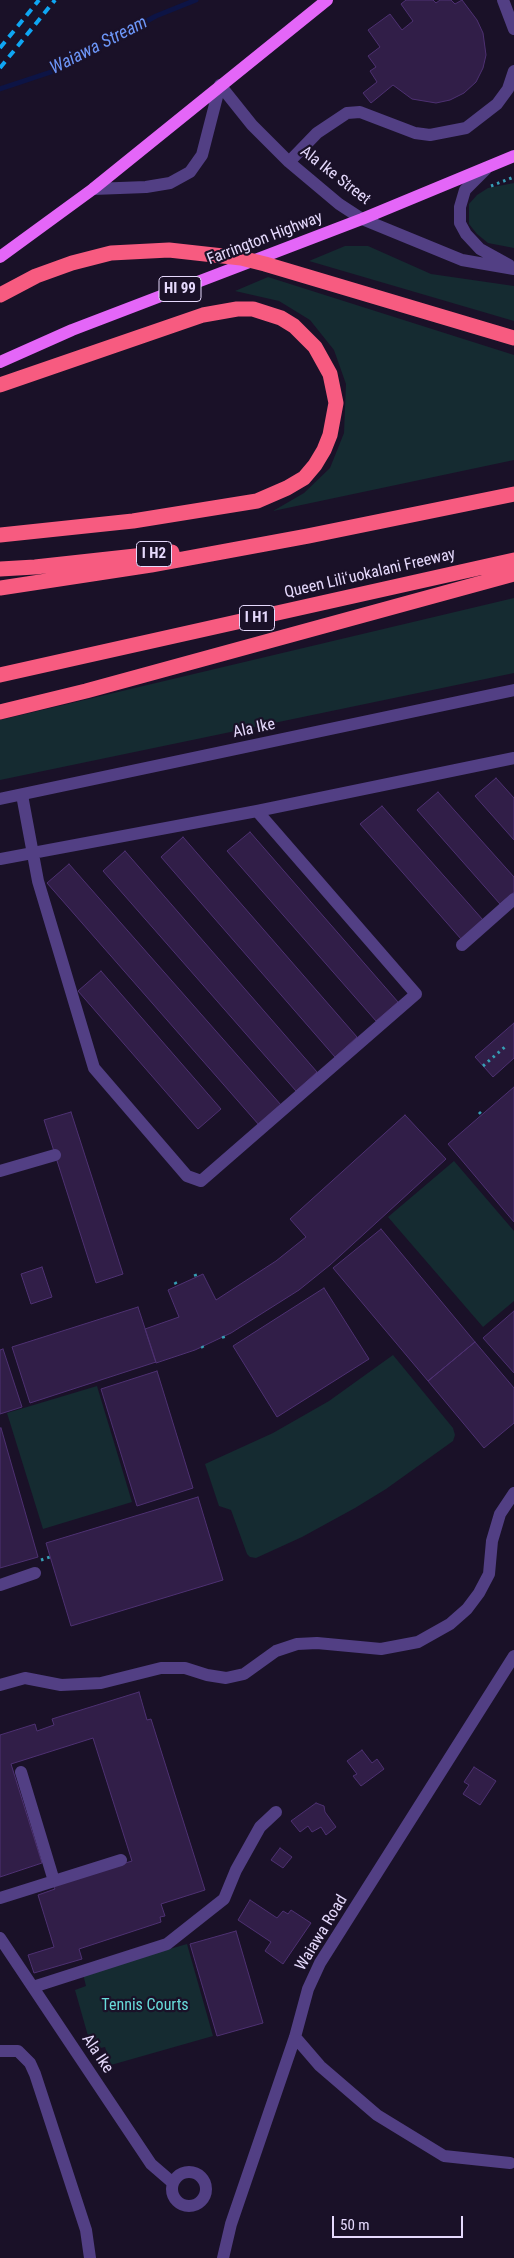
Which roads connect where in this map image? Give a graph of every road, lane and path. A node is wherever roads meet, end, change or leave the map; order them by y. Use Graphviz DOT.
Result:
graph roads {
  1 [pos="327,0"];
  2 [pos="504,0"];
  3 [pos="514,29"];
  4 [pos="514,71"];
  5 [pos="220,84"];
  6 [pos="514,156"];
  7 [pos="289,162"];
  8 [pos="486,169"];
  9 [pos="514,177"];
  10 [pos="485,188"];
  11 [pos="93,189"];
  12 [pos="362,219"];
  13 [pos="0,257"];
  14 [pos="514,268"];
  15 [pos="0,295"];
  16 [pos="514,338"];
  17 [pos="0,362"];
  18 [pos="0,385"];
  19 [pos="514,494"];
  20 [pos="0,535"];
  21 [pos="308,536"];
  22 [pos="514,560"];
  23 [pos="0,569"];
  24 [pos="514,574"];
  25 [pos="0,588"];
  26 [pos="0,675"];
  27 [pos="514,690"];
  28 [pos="0,712"];
  29 [pos="514,758"];
  30 [pos="22,795"];
  31 [pos="0,800"];
  32 [pos="257,811"];
  33 [pos="32,853"];
  34 [pos="0,859"];
  35 [pos="514,898"];
  36 [pos="462,945"];
  37 [pos="506,1046"];
  38 [pos="483,1066"];
  39 [pos="55,1155"];
  40 [pos="0,1171"];
  41 [pos="514,1493"];
  42 [pos="35,1573"];
  43 [pos="0,1585"];
  44 [pos="514,1656"];
  45 [pos="0,1685"];
  46 [pos="21,1772"];
  47 [pos="276,1812"];
  48 [pos="121,1860"];
  49 [pos="54,1881"];
  50 [pos="0,1898"];
  51 [pos="0,1938"];
  52 [pos="33,1987"];
  53 [pos="294,2037"];
  54 [pos="0,2051"];
  55 [pos="510,2163"];
  56 [pos="173,2183"];
  57 [pos="90,2258"];
  58 [pos="223,2258"];
  1 -- 5 [label="main road"];
  2 -- 3 [label="street"];
  4 -- 7 [label="street"];
  5 -- 7 [label="street, Ala Ike Street"];
  5 -- 11 [label="main road"];
  5 -- 11 [label="street"];
  6 -- 8 [label="main road, Farrington Highway / HI 99"];
  7 -- 12 [label="street, Ala Ike Street"];
  8 -- 12 [label="main road, Farrington Highway / HI 99"];
  8 -- 14 [label="street"];
  9 -- 10 [label="path"];
  11 -- 13 [label="main road"];
  12 -- 14 [label="street, Ala Ike Street"];
  12 -- 17 [label="main road, Farrington Highway / HI 99"];
  15 -- 16 [label="highway"];
  18 -- 20 [label="highway"];
  19 -- 21 [label="highway"];
  21 -- 23 [label="highway, I H2"];
  21 -- 25 [label="highway"];
  22 -- 26 [label="highway, Queen Liliʻuokalani Freeway / I H1"];
  24 -- 28 [label="highway"];
  27 -- 30 [label="street, Ala Ike"];
  29 -- 32 [label="street"];
  30 -- 31 [label="street, Ala Ike"];
  30 -- 33 [label="street"];
  32 -- 33 [label="street"];
  32 -- 33 [label="street"];
  33 -- 34 [label="street"];
  35 -- 36 [label="street"];
  37 -- 38 [label="path"];
  39 -- 40 [label="street"];
  41 -- 45 [label="street"];
  42 -- 43 [label="street"];
  44 -- 53 [label="street, Waiawa Road"];
  46 -- 49 [label="street"];
  47 -- 52 [label="street"];
  48 -- 49 [label="street"];
  49 -- 50 [label="street"];
  51 -- 52 [label="street, Ala Ike"];
  52 -- 56 [label="street, Ala Ike"];
  53 -- 55 [label="street"];
  53 -- 58 [label="street, Waiawa Road"];
  54 -- 57 [label="street"];
}
